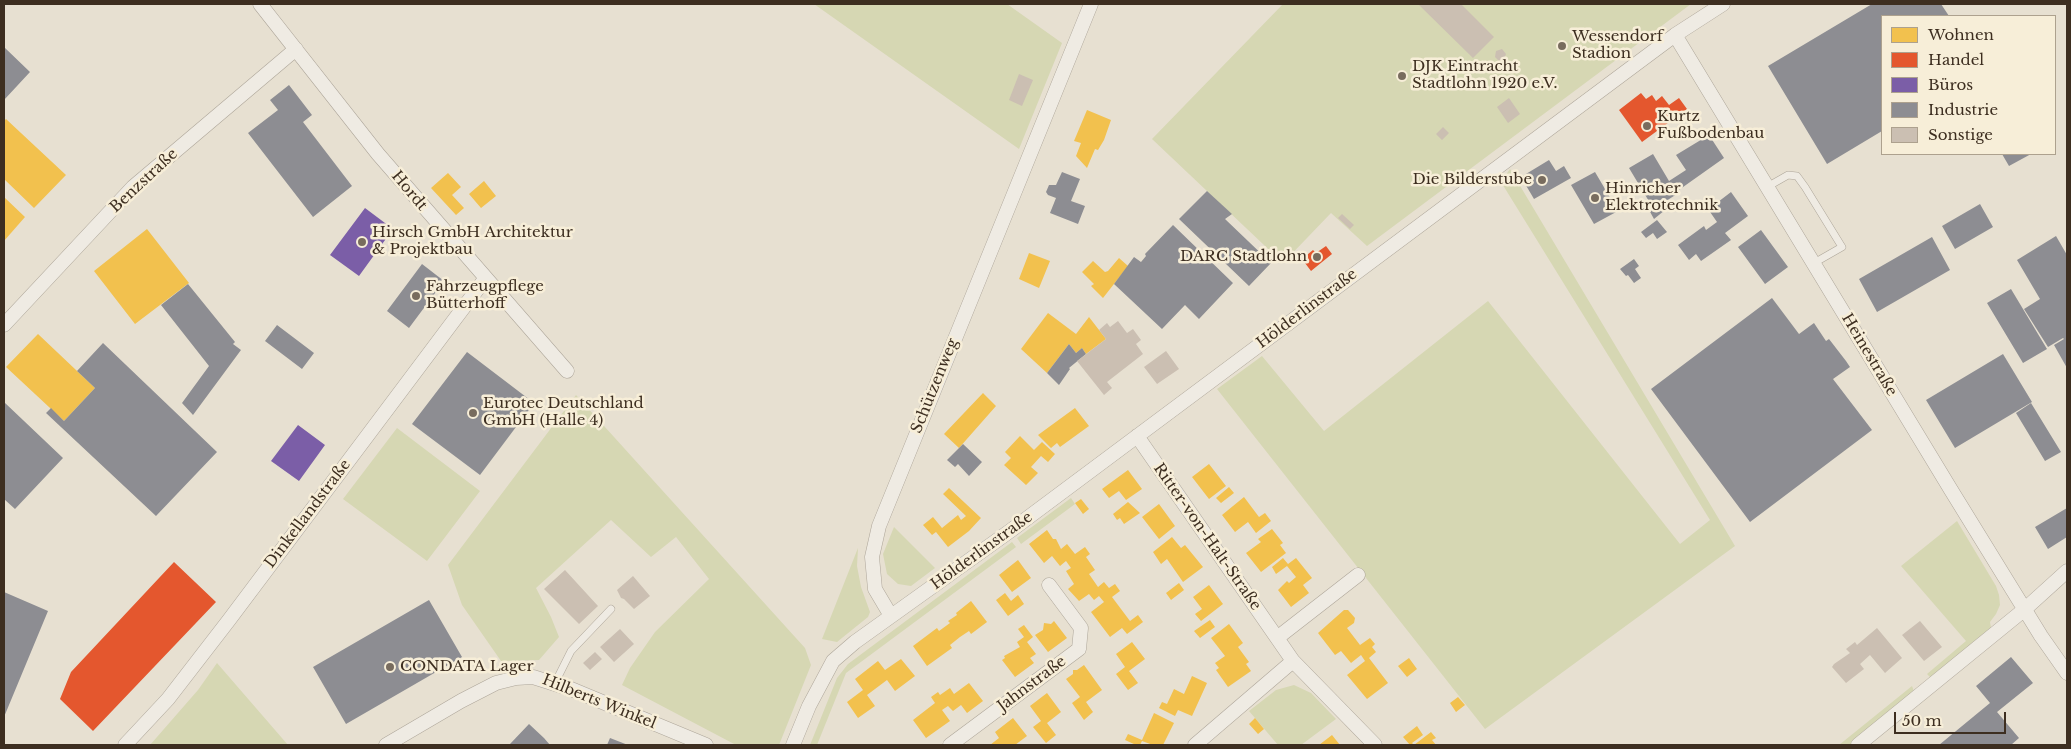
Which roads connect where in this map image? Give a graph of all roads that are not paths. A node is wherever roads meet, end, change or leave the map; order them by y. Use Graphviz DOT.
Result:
graph roads {
  1 [pos="260,4"];
  2 [pos="1091,4"];
  3 [pos="1723,4"];
  4 [pos="1675,35"];
  5 [pos="296,49"];
  6 [pos="1767,187"];
  7 [pos="1814,263"];
  8 [pos="485,279"];
  9 [pos="4,324"];
  10 [pos="567,371"];
  11 [pos="1137,436"];
  12 [pos="2067,571"];
  13 [pos="1358,575"];
  14 [pos="1049,585"];
  15 [pos="611,609"];
  16 [pos="2025,609"];
  17 [pos="891,616"];
  18 [pos="1277,638"];
  19 [pos="1293,661"];
  20 [pos="2067,673"];
  21 [pos="555,683"];
  22 [pos="125,745"];
  23 [pos="386,745"];
  24 [pos="706,745"];
  25 [pos="793,745"];
  26 [pos="950,745"];
  27 [pos="1195,745"];
  28 [pos="1375,745"];
  29 [pos="1858,745"];
  1 -- 5 [label="street, Hordt"];
  2 -- 17 [label="street, Schützenweg"];
  3 -- 4 [label="street, Hölderlinstraße"];
  4 -- 6 [label="street, Heinestraße"];
  4 -- 11 [label="street, Hölderlinstraße"];
  5 -- 8 [label="street, Hordt"];
  5 -- 9 [label="street, Benzstraße"];
  6 -- 7 [label="street, Heinestraße"];
  6 -- 7 [label="lane"];
  7 -- 16 [label="street, Heinestraße"];
  8 -- 10 [label="street, Hordt"];
  8 -- 22 [label="street, Dinkellandstraße"];
  11 -- 17 [label="street, Hölderlinstraße"];
  11 -- 18 [label="street, Ritter-von-Halt-Straße"];
  12 -- 16 [label="street"];
  13 -- 18 [label="street"];
  14 -- 26 [label="street, Jahnstraße"];
  15 -- 21 [label="lane"];
  16 -- 20 [label="street, Heinestraße"];
  16 -- 29 [label="street"];
  17 -- 25 [label="street"];
  18 -- 19 [label="street, Ritter-von-Halt-Straße"];
  19 -- 27 [label="street"];
  19 -- 28 [label="street, Ritter-von-Halt-Straße"];
  21 -- 23 [label="street, Hilberts Winkel"];
  21 -- 24 [label="street, Hilberts Winkel"];
}
